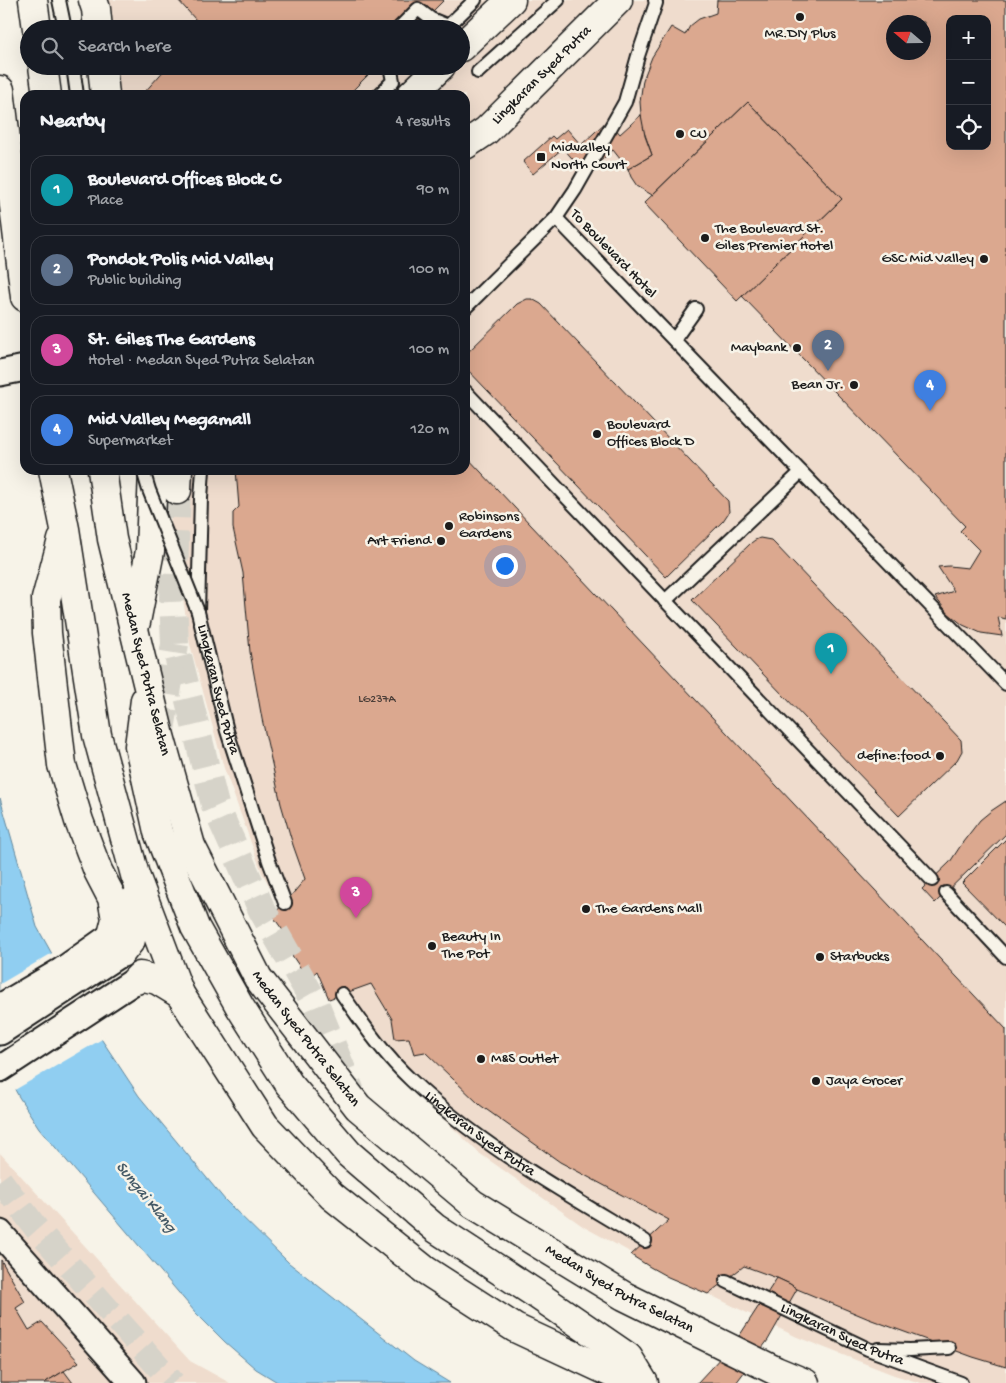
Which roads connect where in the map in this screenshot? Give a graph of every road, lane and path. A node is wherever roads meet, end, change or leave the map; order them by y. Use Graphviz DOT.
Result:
graph roads {
  1 [pos="33,0"];
  2 [pos="59,0"];
  3 [pos="93,0"];
  4 [pos="475,0"];
  5 [pos="511,0"];
  6 [pos="558,0"];
  7 [pos="618,0"];
  8 [pos="655,0"];
  9 [pos="36,20"];
  10 [pos="63,20"];
  11 [pos="97,20"];
  12 [pos="407,20"];
  13 [pos="433,20"];
  14 [pos="454,20"];
  15 [pos="470,39"];
  16 [pos="478,72"];
  17 [pos="44,75"];
  18 [pos="74,75"];
  19 [pos="103,75"];
  20 [pos="392,75"];
  21 [pos="432,75"];
  22 [pos="0,90"];
  23 [pos="46,90"];
  24 [pos="76,90"];
  25 [pos="104,90"];
  26 [pos="384,90"];
  27 [pos="416,90"];
  28 [pos="476,138"];
  29 [pos="470,149"];
  30 [pos="556,218"];
  31 [pos="20,256"];
  32 [pos="470,303"];
  33 [pos="696,309"];
  34 [pos="674,340"];
  35 [pos="20,369"];
  36 [pos="0,373"];
  37 [pos="470,396"];
  38 [pos="801,472"];
  39 [pos="54,475"];
  40 [pos="103,475"];
  41 [pos="144,475"];
  42 [pos="154,475"];
  43 [pos="203,475"];
  44 [pos="65,529"];
  45 [pos="666,601"];
  46 [pos="198,612"];
  47 [pos="134,632"];
  48 [pos="147,683"];
  49 [pos="1006,684"];
  50 [pos="135,875"];
  51 [pos="932,880"];
  52 [pos="946,893"];
  53 [pos="285,903"];
  54 [pos="116,944"];
  55 [pos="1006,956"];
  56 [pos="136,980"];
  57 [pos="180,994"];
  58 [pos="342,994"];
  59 [pos="0,1007"];
  60 [pos="0,1032"];
  61 [pos="0,1069"];
  62 [pos="0,1233"];
  63 [pos="646,1241"];
  64 [pos="726,1281"];
  65 [pos="868,1348"];
  66 [pos="949,1348"];
  67 [pos="576,1356"];
  68 [pos="133,1383"];
  69 [pos="608,1383"];
  70 [pos="633,1383"];
  71 [pos="644,1383"];
  72 [pos="805,1383"];
  73 [pos="960,1383"];
  1 -- 9 [label="main road"];
  2 -- 10 [label="lane"];
  3 -- 11 [label="main road"];
  4 -- 14 [label="lane"];
  5 -- 15 [label="main road"];
  6 -- 16 [label="lane"];
  7 -- 28 [label="main road, Lingkaran Syed Putra"];
  8 -- 30 [label="lane"];
  12 -- 13 [label="lane"];
  17 -- 23 [label="main road"];
  18 -- 24 [label="lane"];
  19 -- 25 [label="main road"];
  20 -- 26 [label="lane"];
  21 -- 27 [label="main road"];
  22 -- 31 [label="main road"];
  28 -- 29 [label="lane, Lingkaran Syed Putra"];
  30 -- 32 [label="lane, To Boulevard Hotel"];
  30 -- 34 [label="lane, To Boulevard Hotel"];
  33 -- 34 [label="lane"];
  34 -- 38 [label="lane, To Boulevard Hotel"];
  35 -- 36 [label="street"];
  37 -- 45 [label="lane"];
  38 -- 45 [label="lane"];
  38 -- 49 [label="lane, To Boulevard Hotel"];
  39 -- 44 [label="main road"];
  40 -- 47 [label="main road, Medan Syed Putra Selatan"];
  41 -- 46 [label="lane, bridge"];
  42 -- 47 [label="main road"];
  43 -- 46 [label="lane, Lingkaran Syed Putra"];
  44 -- 50 [label="main road"];
  44 -- 54 [label="main road"];
  45 -- 51 [label="lane"];
  46 -- 53 [label="lane, Lingkaran Syed Putra"];
  47 -- 48 [label="main road, Medan Syed Putra Selatan"];
  48 -- 71 [label="main road"];
  48 -- 72 [label="main road, Medan Syed Putra Selatan"];
  50 -- 54 [label="main road"];
  50 -- 57 [label="main road"];
  52 -- 55 [label="lane"];
  54 -- 59 [label="street"];
  54 -- 60 [label="street"];
  56 -- 57 [label="main road"];
  56 -- 61 [label="street"];
  57 -- 67 [label="main road"];
  58 -- 63 [label="lane, Lingkaran Syed Putra"];
  62 -- 68 [label="street"];
  64 -- 65 [label="lane, Lingkaran Syed Putra"];
  65 -- 66 [label="lane"];
  65 -- 73 [label="lane, Lingkaran Syed Putra"];
  67 -- 69 [label="main road"];
  67 -- 70 [label="main road"];
}
